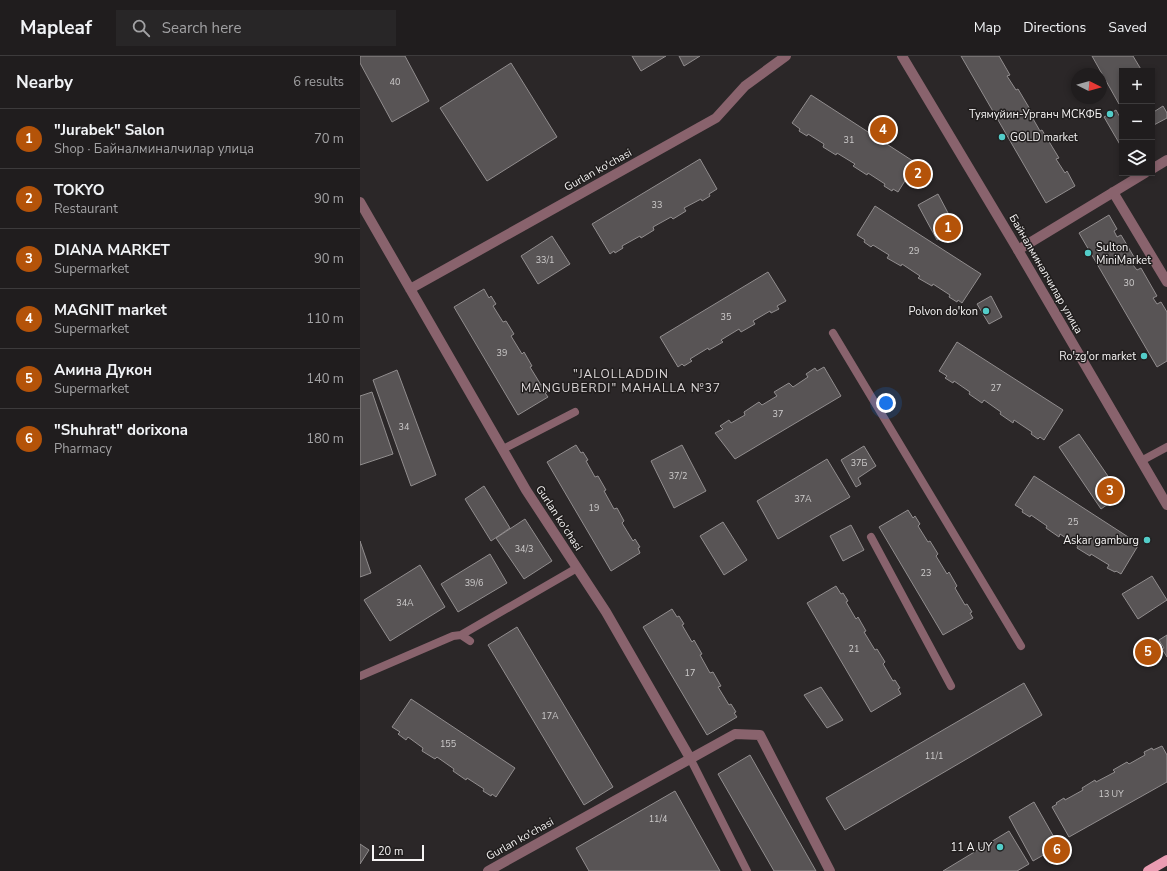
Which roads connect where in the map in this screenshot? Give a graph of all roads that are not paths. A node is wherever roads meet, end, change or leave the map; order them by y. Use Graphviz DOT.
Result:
graph roads {
  1 [pos="786,56"];
  2 [pos="902,56"];
  3 [pos="1167,160"];
  4 [pos="1155,167"];
  5 [pos="1140,176"];
  6 [pos="1113,192"];
  7 [pos="360,202"];
  8 [pos="1018,250"];
  9 [pos="1167,282"];
  10 [pos="410,289"];
  11 [pos="833,333"];
  12 [pos="575,412"];
  13 [pos="1167,447"];
  14 [pos="503,449"];
  15 [pos="1141,461"];
  16 [pos="1167,505"];
  17 [pos="871,537"];
  18 [pos="577,568"];
  19 [pos="460,635"];
  20 [pos="470,641"];
  21 [pos="1021,646"];
  22 [pos="360,676"];
  23 [pos="951,686"];
  24 [pos="690,758"];
  25 [pos="1167,860"];
  26 [pos="488,871"];
  27 [pos="747,871"];
  28 [pos="830,871"];
  29 [pos="1148,871"];
  1 -- 10 [label="street, Gurlan ko'chasi"];
  2 -- 8 [label="street, Байналминалчилар улица"];
  3 -- 4 [label="street"];
  5 -- 6 [label="street"];
  6 -- 8 [label="street"];
  6 -- 9 [label="street"];
  7 -- 10 [label="street, Gurlan ko'chasi"];
  8 -- 15 [label="street, Байналминалчилар улица"];
  10 -- 14 [label="street, Gurlan ko'chasi"];
  11 -- 21 [label="lane"];
  12 -- 14 [label="lane"];
  13 -- 15 [label="lane"];
  14 -- 18 [label="street, Gurlan ko'chasi"];
  15 -- 16 [label="street, Байналминалчилар улица"];
  17 -- 23 [label="lane"];
  18 -- 19 [label="lane"];
  18 -- 24 [label="street, Gurlan ko'chasi"];
  19 -- 20 [label="lane"];
  19 -- 22 [label="lane"];
  24 -- 26 [label="street, Gurlan ko'chasi"];
  24 -- 27 [label="lane"];
  24 -- 28 [label="street, Gurlan ko'chasi"];
  25 -- 29 [label="main road"];
}
